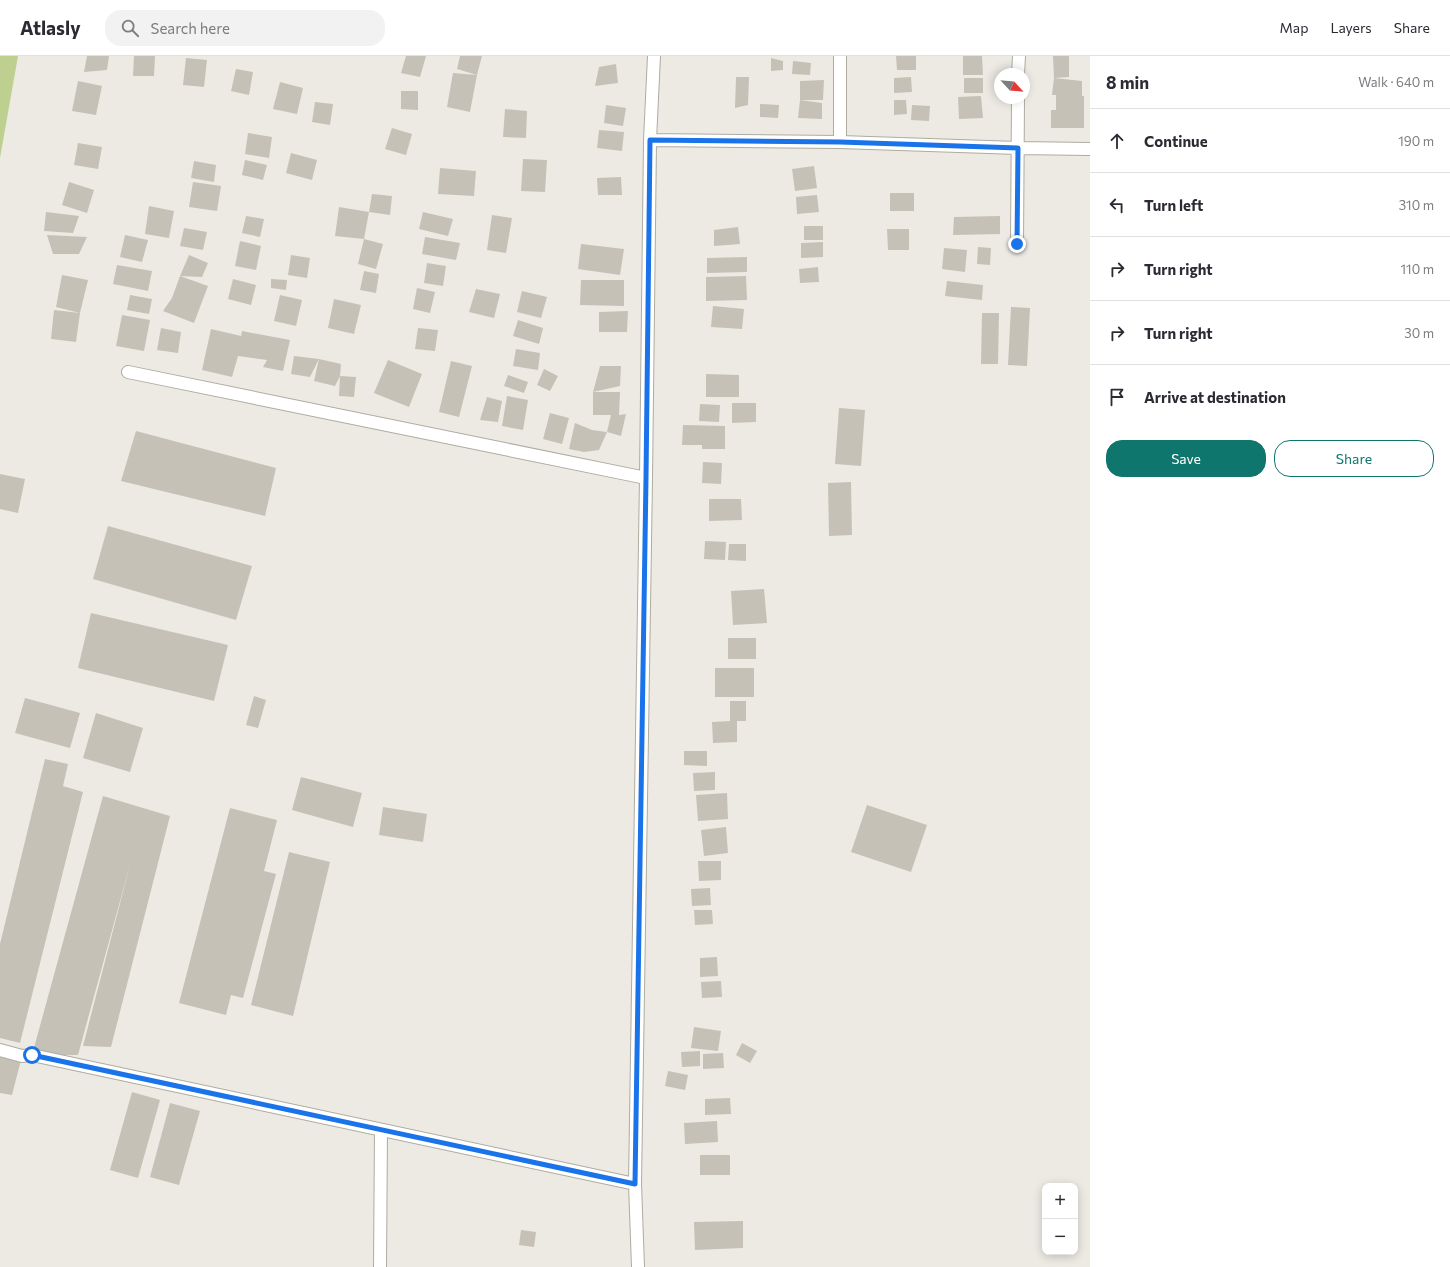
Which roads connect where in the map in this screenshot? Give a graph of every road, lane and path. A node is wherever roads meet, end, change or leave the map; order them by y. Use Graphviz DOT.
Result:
graph roads {
  1 [pos="654,56"];
  2 [pos="840,56"];
  3 [pos="1018,56"];
  4 [pos="1018,68"];
  5 [pos="1018,104"];
  6 [pos="650,140"];
  7 [pos="840,142"];
  8 [pos="1018,148"];
  9 [pos="1090,149"];
  10 [pos="1017,244"];
  11 [pos="128,372"];
  12 [pos="646,478"];
  13 [pos="0,1050"];
  14 [pos="381,1130"];
  15 [pos="635,1184"];
  16 [pos="380,1267"];
  17 [pos="638,1267"];
  1 -- 6 [label="street"];
  2 -- 7 [label="street"];
  3 -- 4 [label="street"];
  5 -- 8 [label="street"];
  6 -- 7 [label="street"];
  6 -- 12 [label="street"];
  7 -- 8 [label="street"];
  8 -- 9 [label="street"];
  8 -- 10 [label="street"];
  11 -- 12 [label="street"];
  12 -- 15 [label="street"];
  13 -- 14 [label="street"];
  14 -- 15 [label="street"];
  14 -- 16 [label="street"];
  15 -- 17 [label="street"];
}
